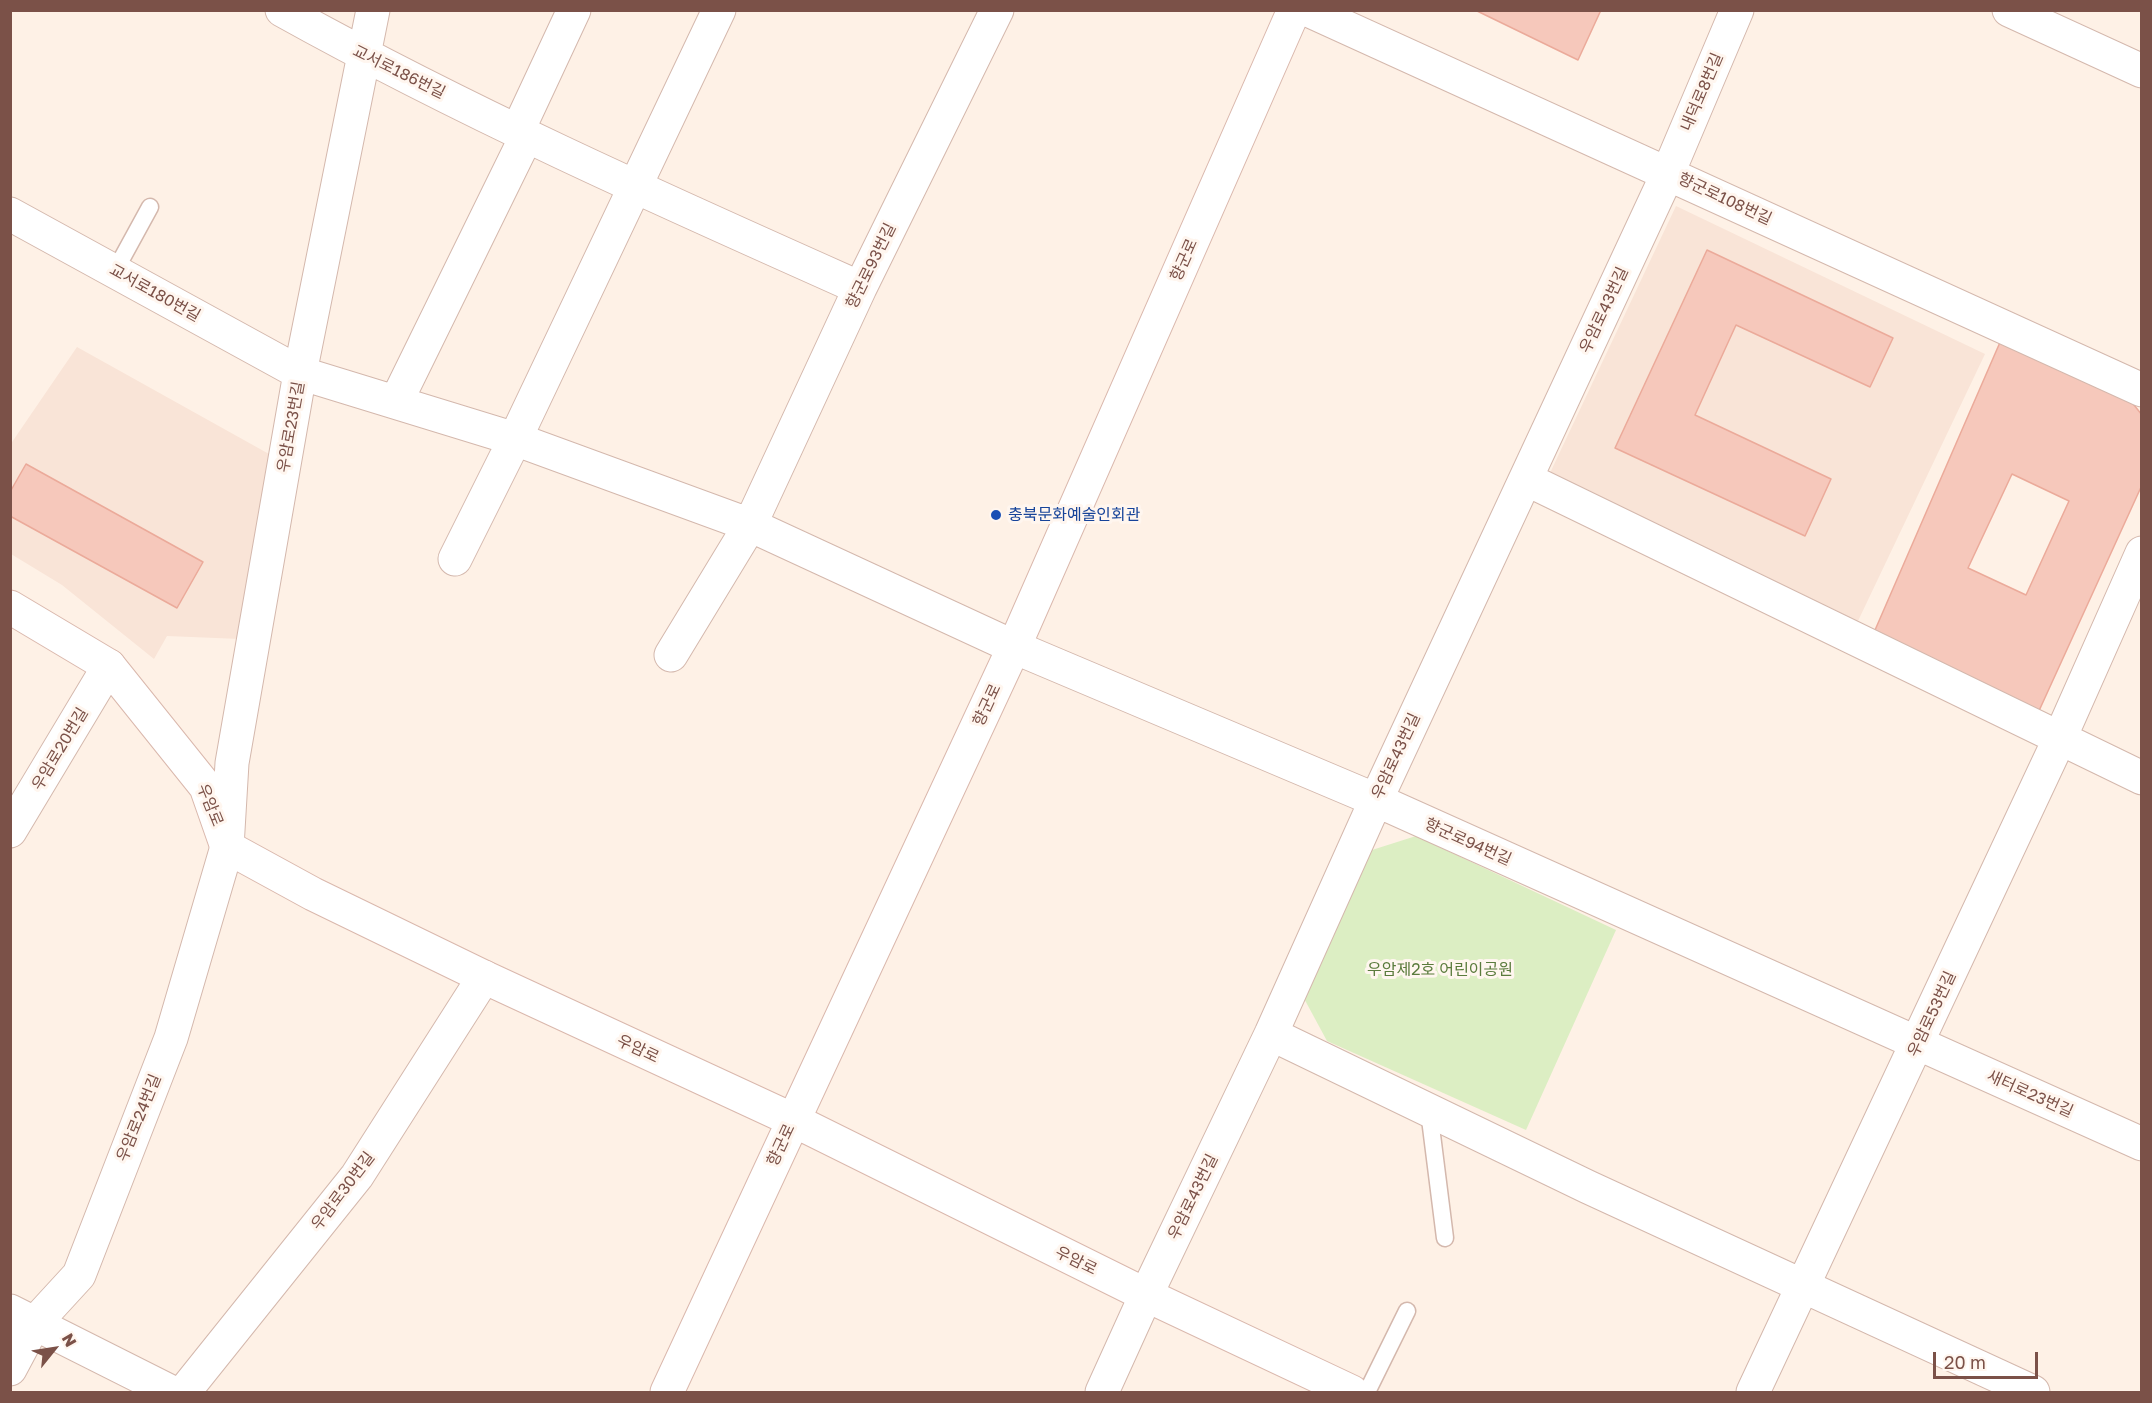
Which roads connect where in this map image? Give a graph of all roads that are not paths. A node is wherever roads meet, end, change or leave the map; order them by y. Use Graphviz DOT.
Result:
graph roads {
  1 [pos="282,10"];
  2 [pos="373,10"];
  3 [pos="574,10"];
  4 [pos="719,10"];
  5 [pos="997,10"];
  6 [pos="1294,10"];
  7 [pos="1308,10"];
  8 [pos="1737,10"];
  9 [pos="2009,10"];
  10 [pos="363,55"];
  11 [pos="2142,71"];
  12 [pos="523,132"];
  13 [pos="1668,173"];
  14 [pos="636,188"];
  15 [pos="150,207"];
  16 [pos="10,214"];
  17 [pos="115,271"];
  18 [pos="860,288"];
  19 [pos="300,373"];
  20 [pos="2142,390"];
  21 [pos="396,402"];
  22 [pos="515,439"];
  23 [pos="1526,479"];
  24 [pos="750,525"];
  25 [pos="2142,553"];
  26 [pos="454,559"];
  27 [pos="10,607"];
  28 [pos="1014,647"];
  29 [pos="671,655"];
  30 [pos="109,666"];
  31 [pos="2060,740"];
  32 [pos="2142,778"];
  33 [pos="1376,800"];
  34 [pos="10,831"];
  35 [pos="226,847"];
  36 [pos="484,977"];
  37 [pos="1271,1034"];
  38 [pos="1918,1044"];
  39 [pos="1430,1111"];
  40 [pos="793,1120"];
  41 [pos="2142,1144"];
  42 [pos="1445,1238"];
  43 [pos="1802,1288"];
  44 [pos="1146,1295"];
  45 [pos="1407,1311"];
  46 [pos="22,1318"];
  47 [pos="10,1369"];
  48 [pos="171,1392"];
  49 [pos="184,1392"];
  50 [pos="667,1392"];
  51 [pos="1102,1392"];
  52 [pos="1352,1392"];
  53 [pos="1367,1392"];
  54 [pos="1753,1392"];
  55 [pos="2033,1392"];
  1 -- 10 [label="street, 교서로186번길"];
  2 -- 10 [label="street, 우암로23번길"];
  3 -- 12 [label="street"];
  4 -- 14 [label="street"];
  5 -- 18 [label="street, 향군로93번길"];
  6 -- 28 [label="street, 향군로"];
  7 -- 13 [label="street, 향군로108번길"];
  8 -- 13 [label="street, 내덕로8번길"];
  9 -- 11 [label="street"];
  10 -- 12 [label="street, 교서로186번길"];
  10 -- 19 [label="street, 우암로23번길"];
  12 -- 14 [label="street, 교서로186번길"];
  12 -- 21 [label="street"];
  13 -- 20 [label="street, 향군로108번길"];
  13 -- 23 [label="street, 우암로43번길"];
  14 -- 18 [label="street, 교서로186번길"];
  14 -- 22 [label="street"];
  15 -- 17 [label="lane"];
  16 -- 17 [label="street, 교서로180번길"];
  17 -- 19 [label="street, 교서로180번길"];
  18 -- 24 [label="street, 향군로93번길"];
  19 -- 21 [label="street"];
  19 -- 35 [label="street, 우암로23번길"];
  21 -- 22 [label="street"];
  22 -- 24 [label="street"];
  22 -- 26 [label="street"];
  23 -- 31 [label="street"];
  23 -- 33 [label="street, 우암로43번길"];
  24 -- 28 [label="street"];
  24 -- 29 [label="street, 향군로93번길"];
  25 -- 31 [label="street, 우암로53번길"];
  27 -- 30 [label="street, 우암로"];
  28 -- 33 [label="street, 향군로94번길"];
  28 -- 40 [label="street, 향군로"];
  30 -- 34 [label="street, 우암로20번길"];
  30 -- 35 [label="street, 우암로"];
  31 -- 32 [label="street"];
  31 -- 38 [label="street, 우암로53번길"];
  33 -- 37 [label="street, 우암로43번길"];
  33 -- 38 [label="street, 향군로94번길"];
  35 -- 36 [label="street, 우암로"];
  35 -- 46 [label="street, 우암로24번길"];
  36 -- 40 [label="street, 우암로"];
  36 -- 49 [label="street, 우암로30번길"];
  37 -- 39 [label="street"];
  37 -- 44 [label="street, 우암로43번길"];
  38 -- 41 [label="street, 새터로23번길"];
  38 -- 43 [label="street, 우암로53번길"];
  39 -- 42 [label="lane"];
  39 -- 43 [label="street"];
  40 -- 44 [label="street, 우암로"];
  40 -- 50 [label="street, 향군로"];
  43 -- 54 [label="street, 우암로53번길"];
  43 -- 55 [label="street"];
  44 -- 51 [label="street, 우암로43번길"];
  44 -- 52 [label="street, 우암로"];
  45 -- 53 [label="lane"];
  46 -- 47 [label="street, 우암로24번길"];
  46 -- 48 [label="street"];
}
